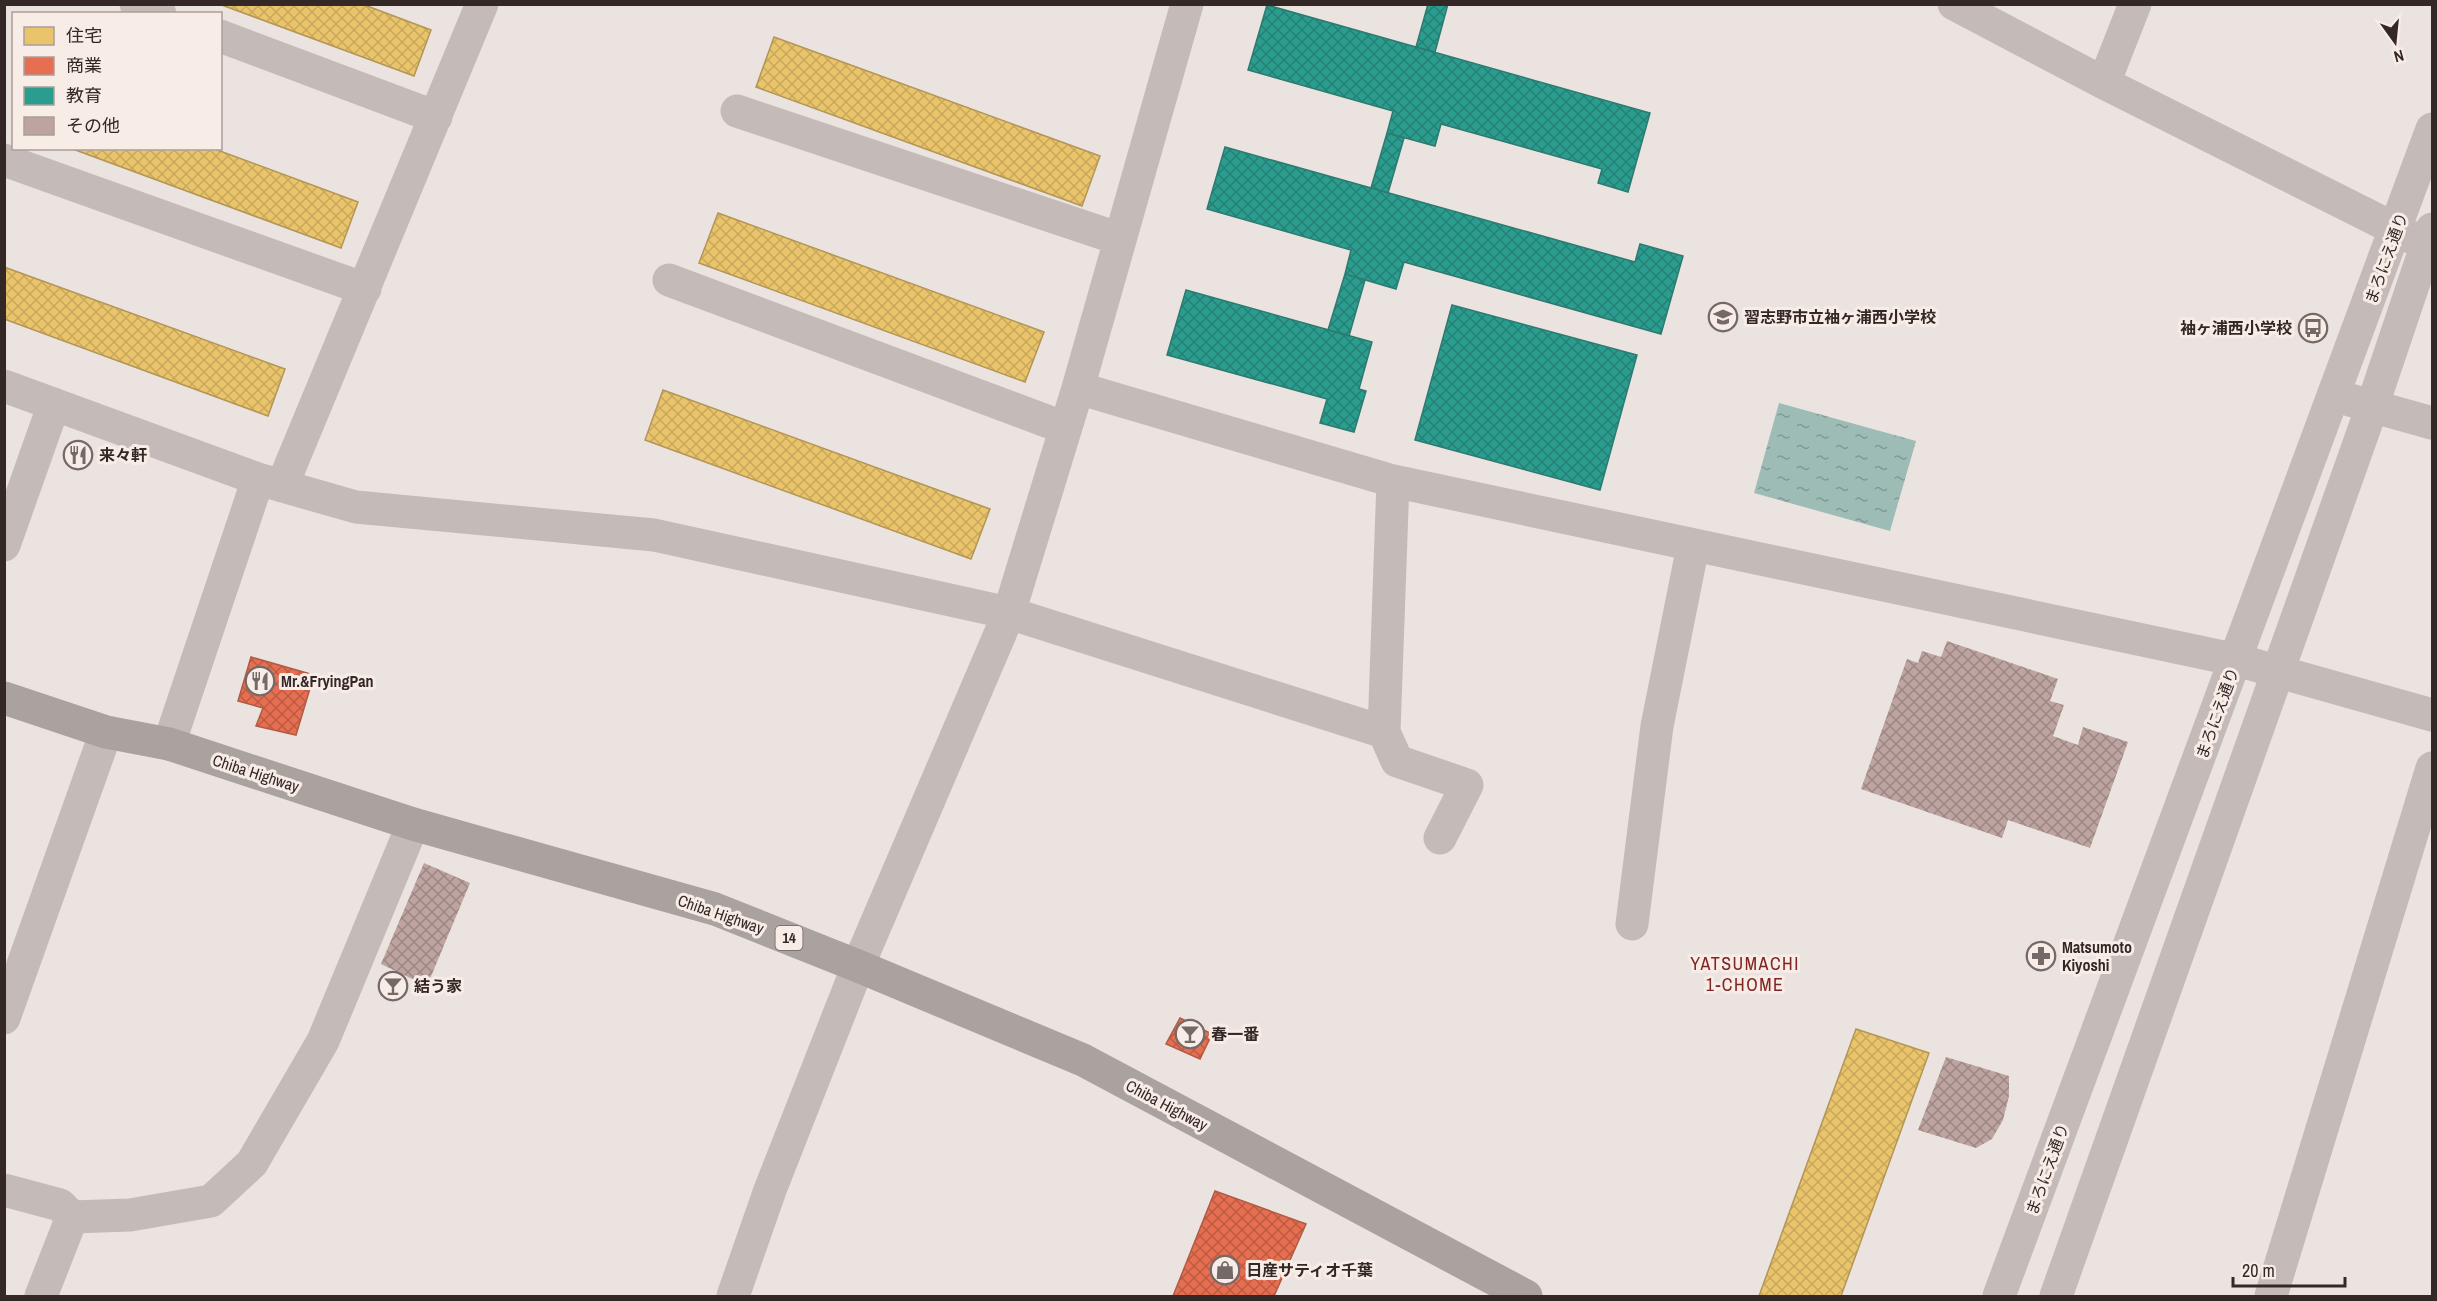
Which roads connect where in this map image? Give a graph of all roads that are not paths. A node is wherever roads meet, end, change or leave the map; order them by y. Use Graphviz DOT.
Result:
graph roads {
  1 [pos="136,4"];
  2 [pos="482,4"];
  3 [pos="1954,4"];
  4 [pos="2134,4"];
  5 [pos="1183,6"];
  6 [pos="155,12"];
  7 [pos="222,37"];
  8 [pos="2104,83"];
  9 [pos="737,111"];
  10 [pos="435,117"];
  11 [pos="2433,129"];
  12 [pos="4,160"];
  13 [pos="2397,230"];
  14 [pos="2430,236"];
  15 [pos="1120,238"];
  16 [pos="669,280"];
  17 [pos="365,289"];
  18 [pos="4,386"];
  19 [pos="1078,388"];
  20 [pos="2335,396"];
  21 [pos="54,404"];
  22 [pos="2372,407"];
  23 [pos="2433,423"];
  24 [pos="1065,428"];
  25 [pos="1393,481"];
  26 [pos="270,482"];
  27 [pos="4,545"];
  28 [pos="1693,546"];
  29 [pos="1009,613"];
  30 [pos="2237,660"];
  31 [pos="2278,671"];
  32 [pos="4,698"];
  33 [pos="2433,715"];
  34 [pos="106,732"];
  35 [pos="1384,732"];
  36 [pos="169,744"];
  37 [pos="2433,768"];
  38 [pos="413,824"];
  39 [pos="1440,838"];
  40 [pos="1632,924"];
  41 [pos="858,966"];
  42 [pos="4,1018"];
  43 [pos="4,1190"];
  44 [pos="72,1217"];
  45 [pos="41,1296"];
  46 [pos="733,1296"];
  47 [pos="1526,1296"];
  48 [pos="1999,1296"];
  49 [pos="2056,1296"];
  50 [pos="2271,1296"];
  1 -- 6 [label="street"];
  2 -- 10 [label="street"];
  3 -- 8 [label="street"];
  4 -- 8 [label="street"];
  5 -- 15 [label="street"];
  7 -- 10 [label="street"];
  8 -- 13 [label="street"];
  9 -- 15 [label="street"];
  10 -- 17 [label="street"];
  11 -- 13 [label="street, まろにえ通り"];
  12 -- 17 [label="street"];
  13 -- 14 [label="street"];
  13 -- 20 [label="street, まろにえ通り"];
  14 -- 22 [label="street, まろにえ通り"];
  15 -- 19 [label="street"];
  16 -- 24 [label="street"];
  17 -- 26 [label="street"];
  18 -- 21 [label="street"];
  19 -- 24 [label="street"];
  19 -- 25 [label="street"];
  20 -- 22 [label="street"];
  20 -- 30 [label="street, まろにえ通り"];
  21 -- 26 [label="street"];
  21 -- 27 [label="street"];
  22 -- 23 [label="street"];
  22 -- 31 [label="street, まろにえ通り"];
  24 -- 29 [label="street"];
  25 -- 28 [label="street"];
  25 -- 35 [label="street"];
  26 -- 29 [label="street"];
  26 -- 36 [label="street"];
  28 -- 30 [label="street"];
  28 -- 40 [label="street"];
  29 -- 35 [label="street"];
  29 -- 41 [label="street"];
  30 -- 31 [label="street"];
  30 -- 48 [label="street, まろにえ通り"];
  31 -- 33 [label="street"];
  31 -- 49 [label="street, まろにえ通り"];
  32 -- 34 [label="highway, Chiba Highway / 14"];
  34 -- 36 [label="highway, Chiba Highway / 14"];
  34 -- 42 [label="street"];
  35 -- 39 [label="street"];
  36 -- 38 [label="highway, Chiba Highway / 14"];
  37 -- 50 [label="street"];
  38 -- 41 [label="highway, Chiba Highway / 14"];
  38 -- 44 [label="street"];
  41 -- 46 [label="street"];
  41 -- 47 [label="highway, Chiba Highway / 14"];
  43 -- 44 [label="street"];
  44 -- 45 [label="street"];
}
